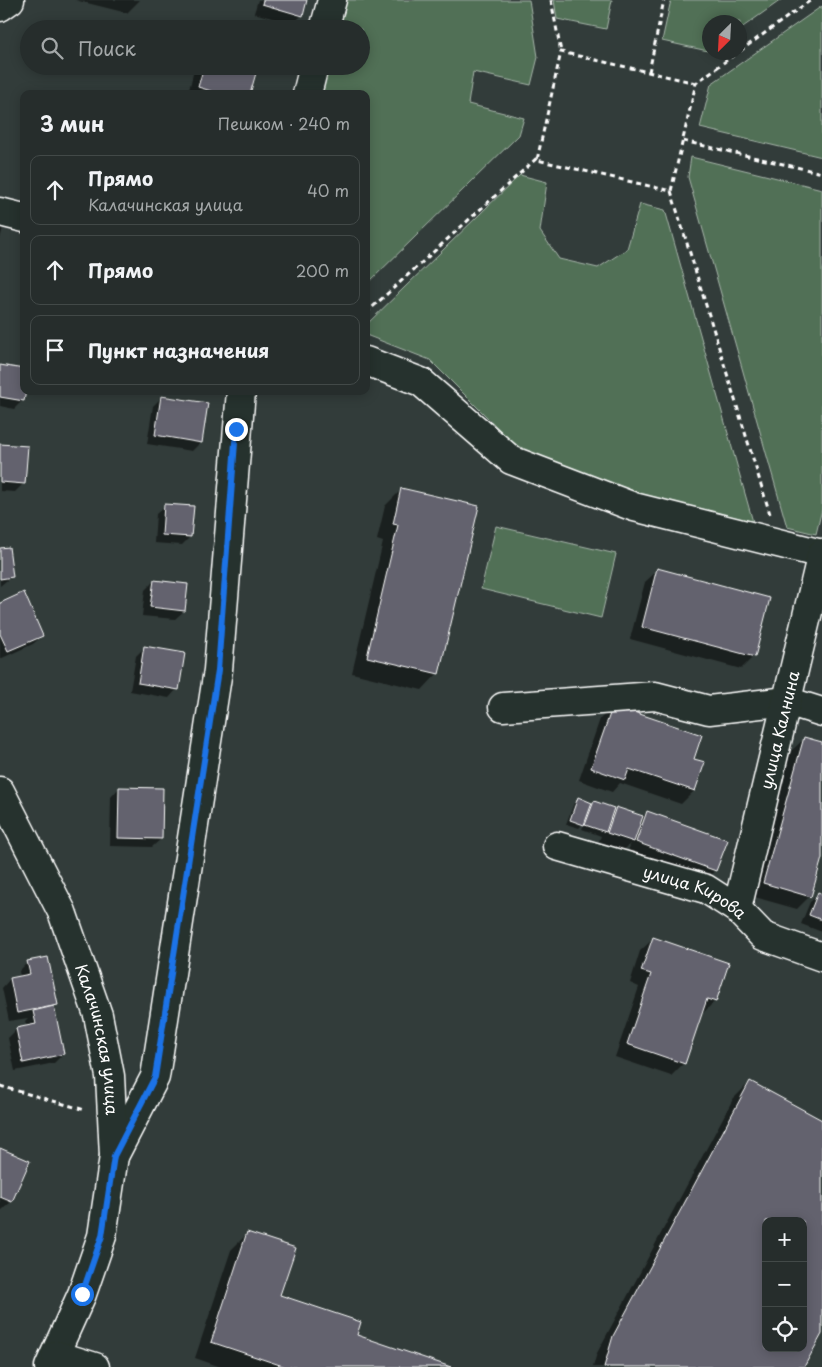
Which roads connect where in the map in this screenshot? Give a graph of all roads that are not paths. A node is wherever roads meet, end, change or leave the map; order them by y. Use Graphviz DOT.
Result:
graph roads {
  1 [pos="10,0"];
  2 [pos="332,0"];
  3 [pos="0,7"];
  4 [pos="326,20"];
  5 [pos="312,75"];
  6 [pos="308,90"];
  7 [pos="0,212"];
  8 [pos="20,217"];
  9 [pos="370,363"];
  10 [pos="241,395"];
  11 [pos="822,554"];
  12 [pos="787,701"];
  13 [pos="503,707"];
  14 [pos="822,712"];
  15 [pos="0,791"];
  16 [pos="557,846"];
  17 [pos="737,909"];
  18 [pos="822,957"];
  19 [pos="114,1156"];
  20 [pos="53,1361"];
  21 [pos="95,1367"];
  1 -- 3 [label="street"];
  2 -- 4 [label="street"];
  5 -- 6 [label="street"];
  7 -- 8 [label="street"];
  9 -- 11 [label="street"];
  10 -- 19 [label="street"];
  11 -- 12 [label="street, улица Калнина"];
  12 -- 13 [label="street"];
  12 -- 14 [label="street"];
  12 -- 17 [label="street, улица Калнина"];
  15 -- 19 [label="street, Калачинская улица"];
  16 -- 17 [label="street, улица Кирова"];
  17 -- 18 [label="street, улица Кирова"];
  19 -- 20 [label="street, Калачинская улица"];
  20 -- 21 [label="street"];
}
